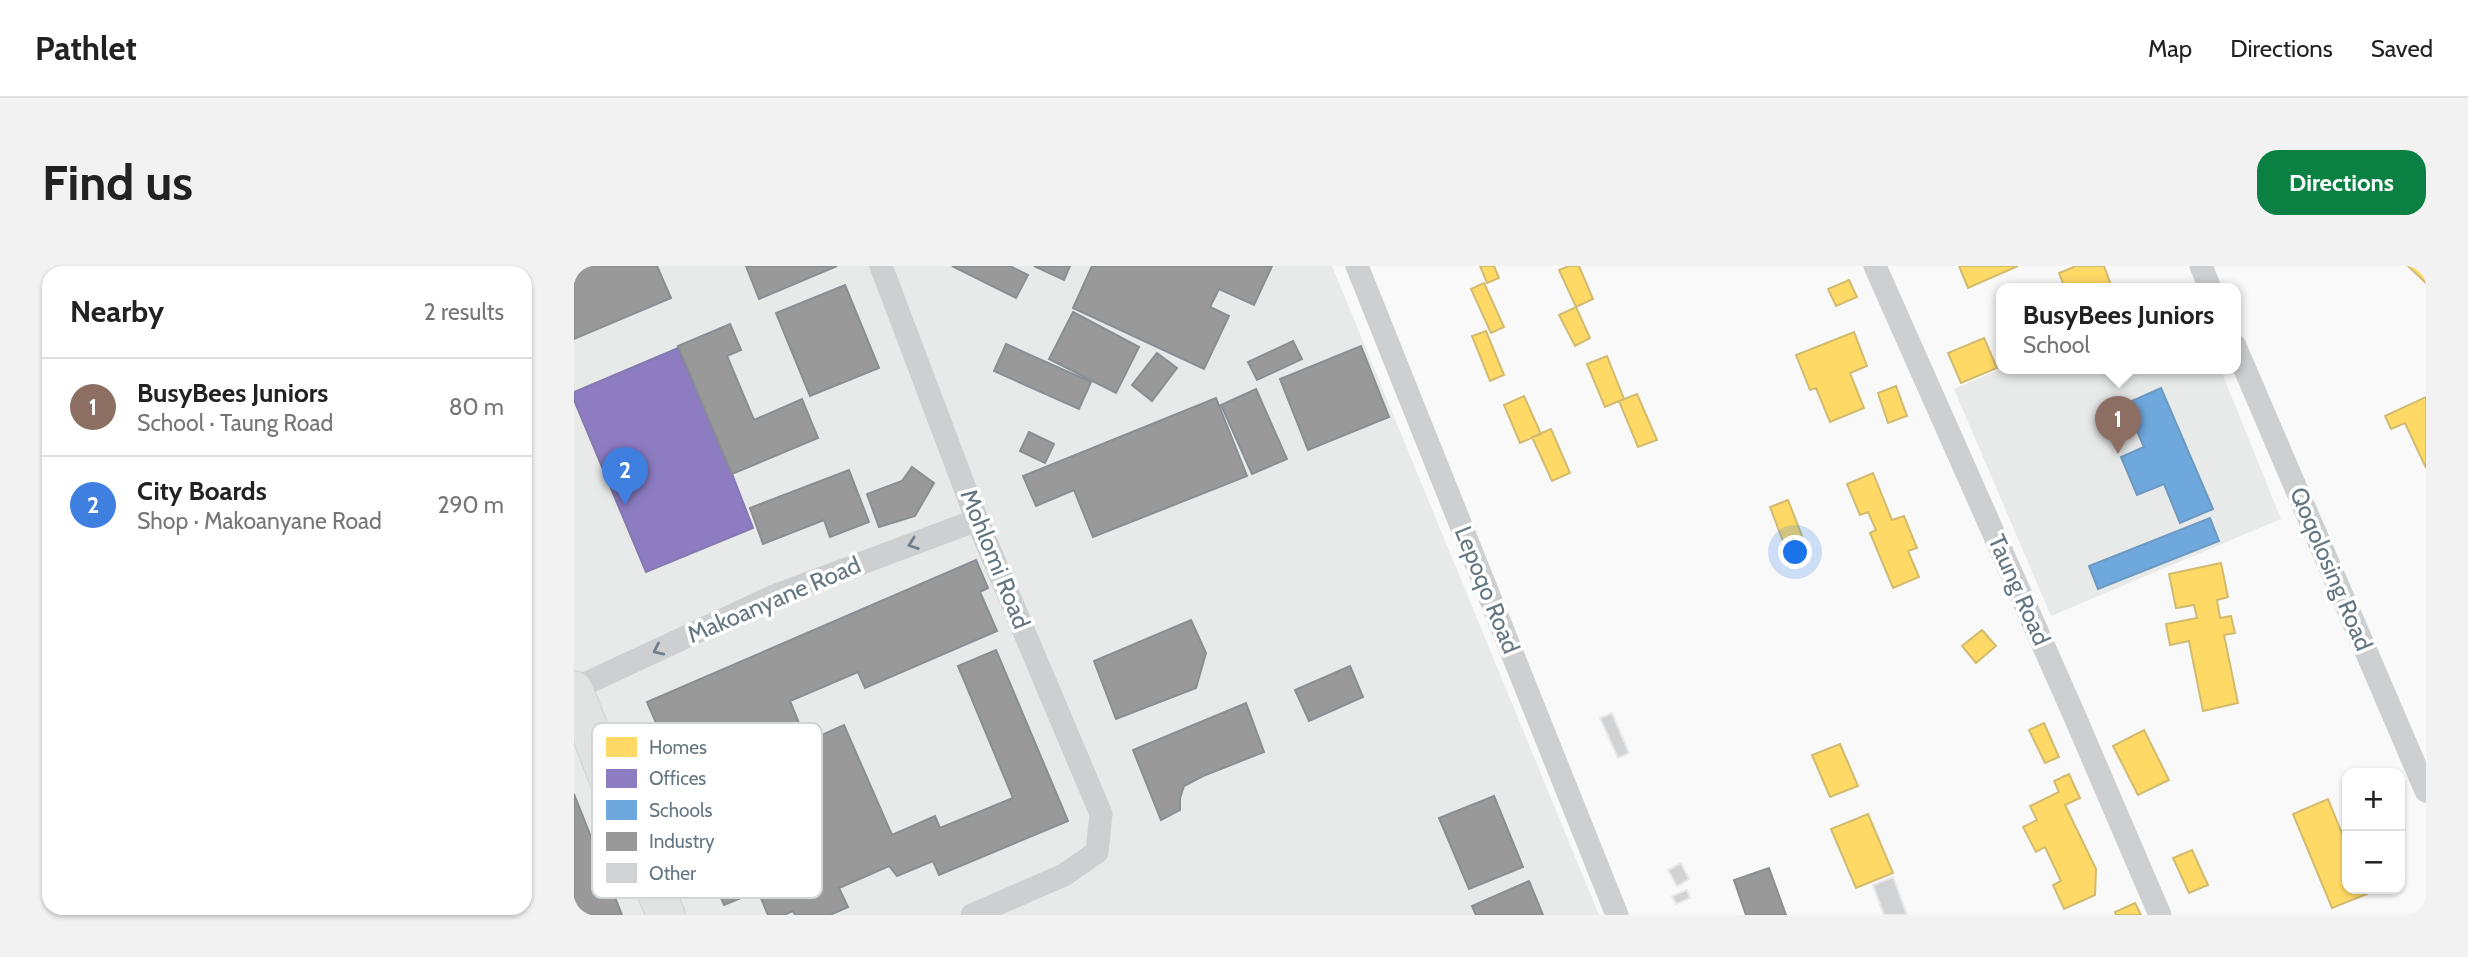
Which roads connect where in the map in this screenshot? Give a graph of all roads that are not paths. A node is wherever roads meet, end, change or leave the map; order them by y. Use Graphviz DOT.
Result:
graph roads {
  1 [pos="881,266"];
  2 [pos="1357,266"];
  3 [pos="1875,266"];
  4 [pos="2201,266"];
  5 [pos="2208,283"];
  6 [pos="2241,360"];
  7 [pos="977,520"];
  8 [pos="574,690"];
  9 [pos="592,737"];
  10 [pos="2426,791"];
  11 [pos="659,898"];
  12 [pos="666,915"];
  13 [pos="972,915"];
  14 [pos="1617,915"];
  15 [pos="2160,915"];
  1 -- 7 [label="street, Mohlomi Road"];
  2 -- 14 [label="street, Lepoqo Road"];
  3 -- 15 [label="street, Taung Road"];
  4 -- 5 [label="street"];
  6 -- 10 [label="street, Qoqolosing Road"];
  7 -- 8 [label="street, Makoanyane Road, one-way"];
  7 -- 13 [label="street, Mohlomi Road"];
  8 -- 9 [label="main road"];
  11 -- 12 [label="main road"];
}
